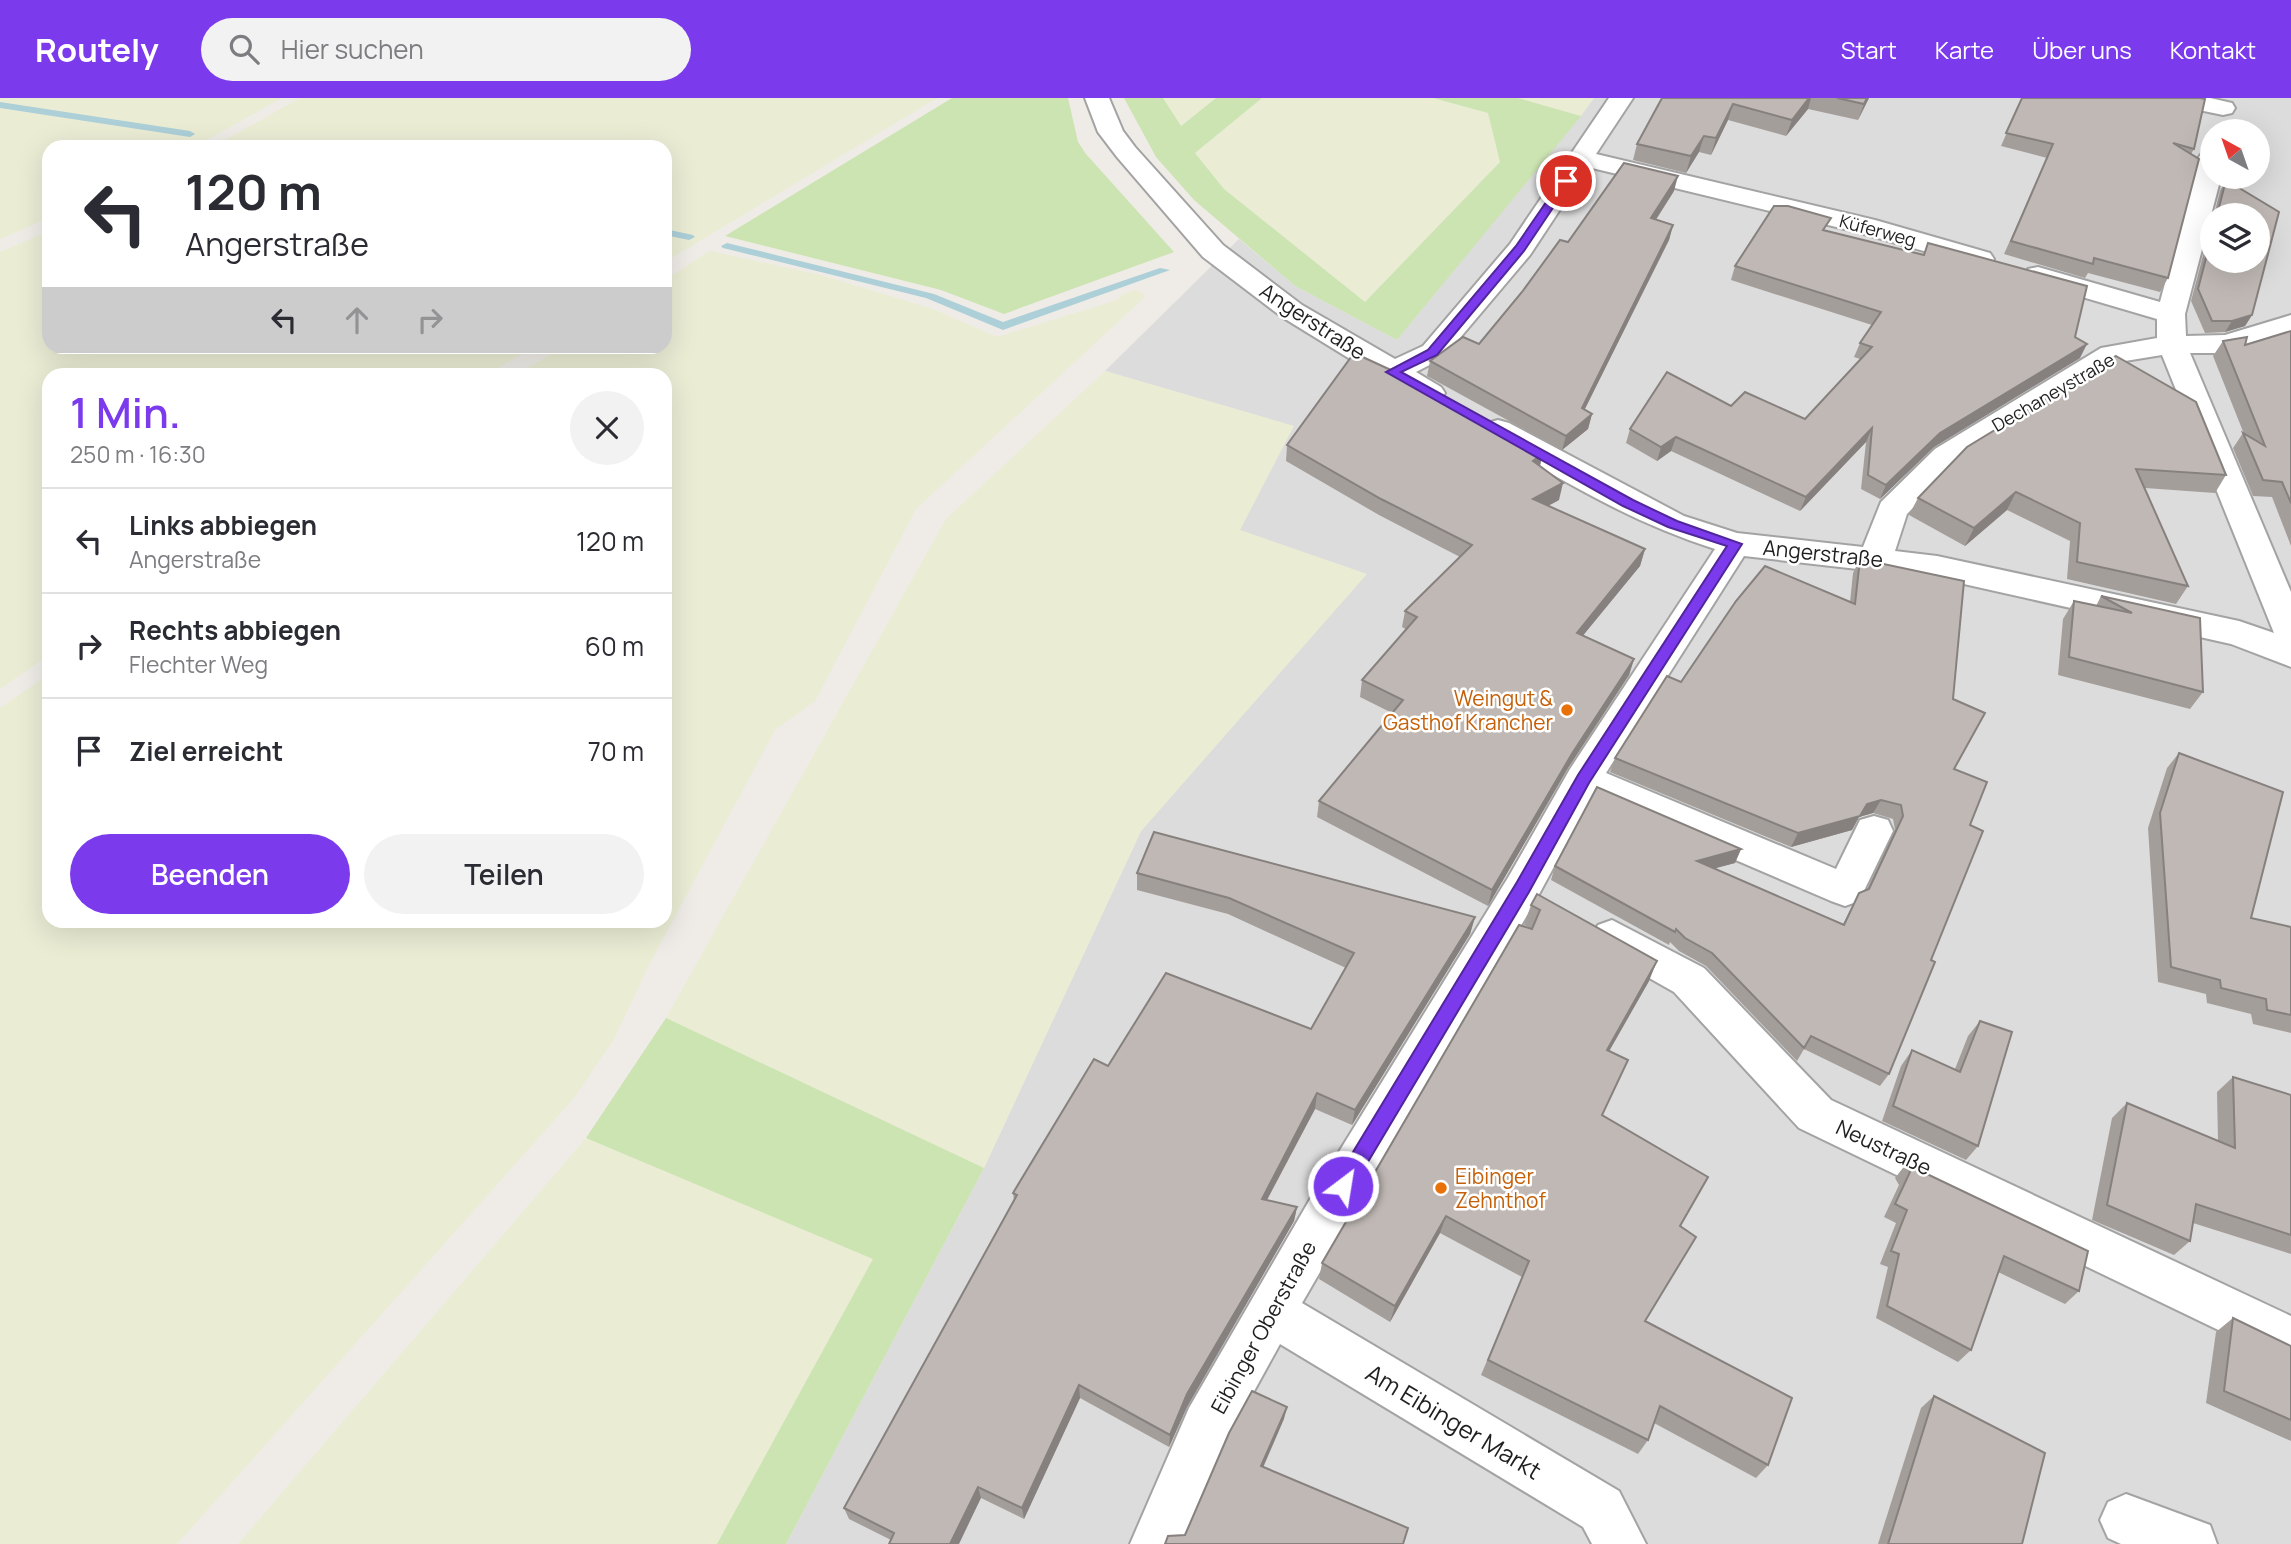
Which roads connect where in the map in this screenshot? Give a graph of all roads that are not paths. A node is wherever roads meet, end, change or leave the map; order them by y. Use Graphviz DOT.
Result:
graph roads {
  1 [pos="1097,98"];
  2 [pos="1621,98"];
  3 [pos="2174,98"];
  4 [pos="2222,112"];
  5 [pos="1581,158"];
  6 [pos="2204,189"];
  7 [pos="2171,314"];
  8 [pos="2291,324"];
  9 [pos="2172,345"];
  10 [pos="1392,372"];
  11 [pos="1735,544"];
  12 [pos="1876,558"];
  13 [pos="2291,633"];
  14 [pos="2291,654"];
  15 [pos="1583,779"];
  16 [pos="1874,831"];
  17 [pos="1555,905"];
  18 [pos="1272,1312"];
  19 [pos="2291,1340"];
  20 [pos="2126,1520"];
  21 [pos="1156,1544"];
  22 [pos="1620,1544"];
  23 [pos="2192,1544"];
  1 -- 10 [label="street, Angerstraße"];
  2 -- 5 [label="street"];
  3 -- 4 [label="street"];
  5 -- 7 [label="street, Küferweg"];
  5 -- 10 [label="street"];
  6 -- 7 [label="street"];
  7 -- 9 [label="street"];
  8 -- 9 [label="street, Dechaneystraße"];
  9 -- 12 [label="street, Dechaneystraße"];
  9 -- 13 [label="street"];
  10 -- 11 [label="street, Angerstraße"];
  11 -- 12 [label="street, Angerstraße"];
  11 -- 15 [label="street, Eibinger Oberstraße"];
  12 -- 14 [label="street, Angerstraße"];
  15 -- 16 [label="street"];
  15 -- 17 [label="street, Eibinger Oberstraße"];
  17 -- 18 [label="street, Eibinger Oberstraße"];
  17 -- 19 [label="street, Neustraße"];
  18 -- 21 [label="street, Eibinger Oberstraße"];
  18 -- 22 [label="street, Am Eibinger Markt"];
  20 -- 23 [label="street"];
}
